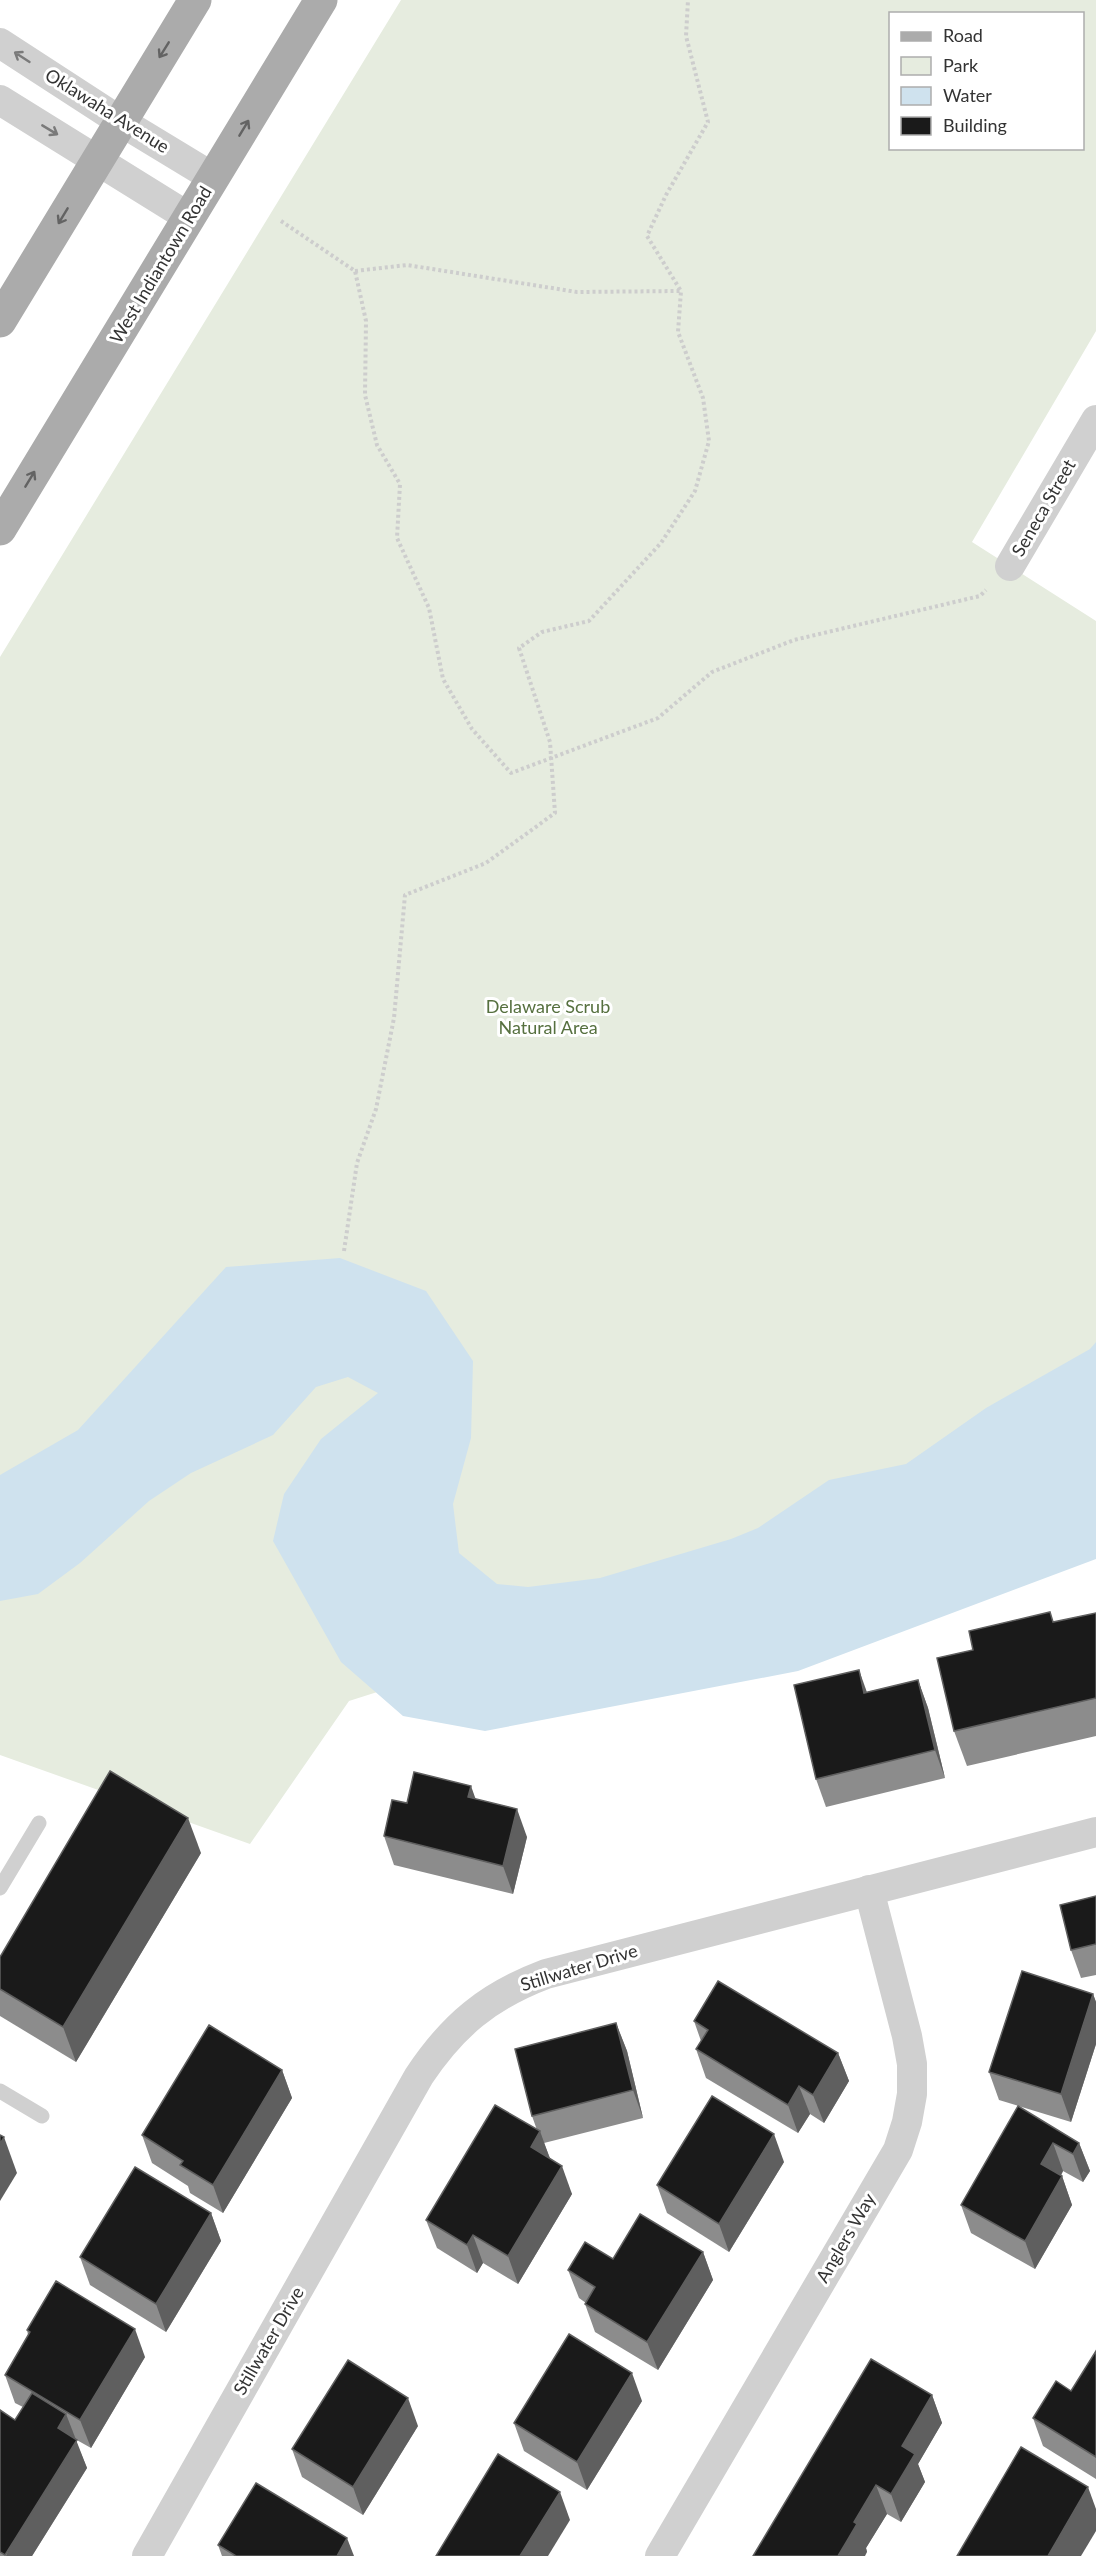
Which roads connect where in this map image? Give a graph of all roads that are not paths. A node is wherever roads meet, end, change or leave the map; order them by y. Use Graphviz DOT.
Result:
graph roads {
  1 [pos="195,0"];
  2 [pos="321,0"];
  3 [pos="0,43"];
  4 [pos="0,100"];
  5 [pos="120,121"];
  6 [pos="97,159"];
  7 [pos="214,178"];
  8 [pos="189,218"];
  9 [pos="0,321"];
  10 [pos="1096,420"];
  11 [pos="0,529"];
  12 [pos="1010,566"];
  13 [pos="39,1823"];
  14 [pos="1096,1832"];
  15 [pos="0,1888"];
  16 [pos="869,1890"];
  17 [pos="0,2091"];
  18 [pos="42,2116"];
  19 [pos="147,2556"];
  20 [pos="660,2556"];
  1 -- 5 [label="main road, one-way"];
  7 -- 2 [label="main road, West Indiantown Road, one-way"];
  5 -- 3 [label="street, Oklawaha Avenue, one-way"];
  4 -- 6 [label="street, one-way"];
  5 -- 6 [label="main road"];
  5 -- 7 [label="street, Oklawaha Avenue"];
  6 -- 8 [label="street"];
  6 -- 9 [label="main road, one-way"];
  7 -- 8 [label="main road, West Indiantown Road"];
  11 -- 8 [label="main road, West Indiantown Road, one-way"];
  10 -- 12 [label="street, Seneca Street"];
  13 -- 15 [label="lane"];
  14 -- 16 [label="street, Stillwater Drive"];
  16 -- 19 [label="street, Stillwater Drive"];
  16 -- 20 [label="street, Anglers Way"];
  17 -- 18 [label="lane"];
}
